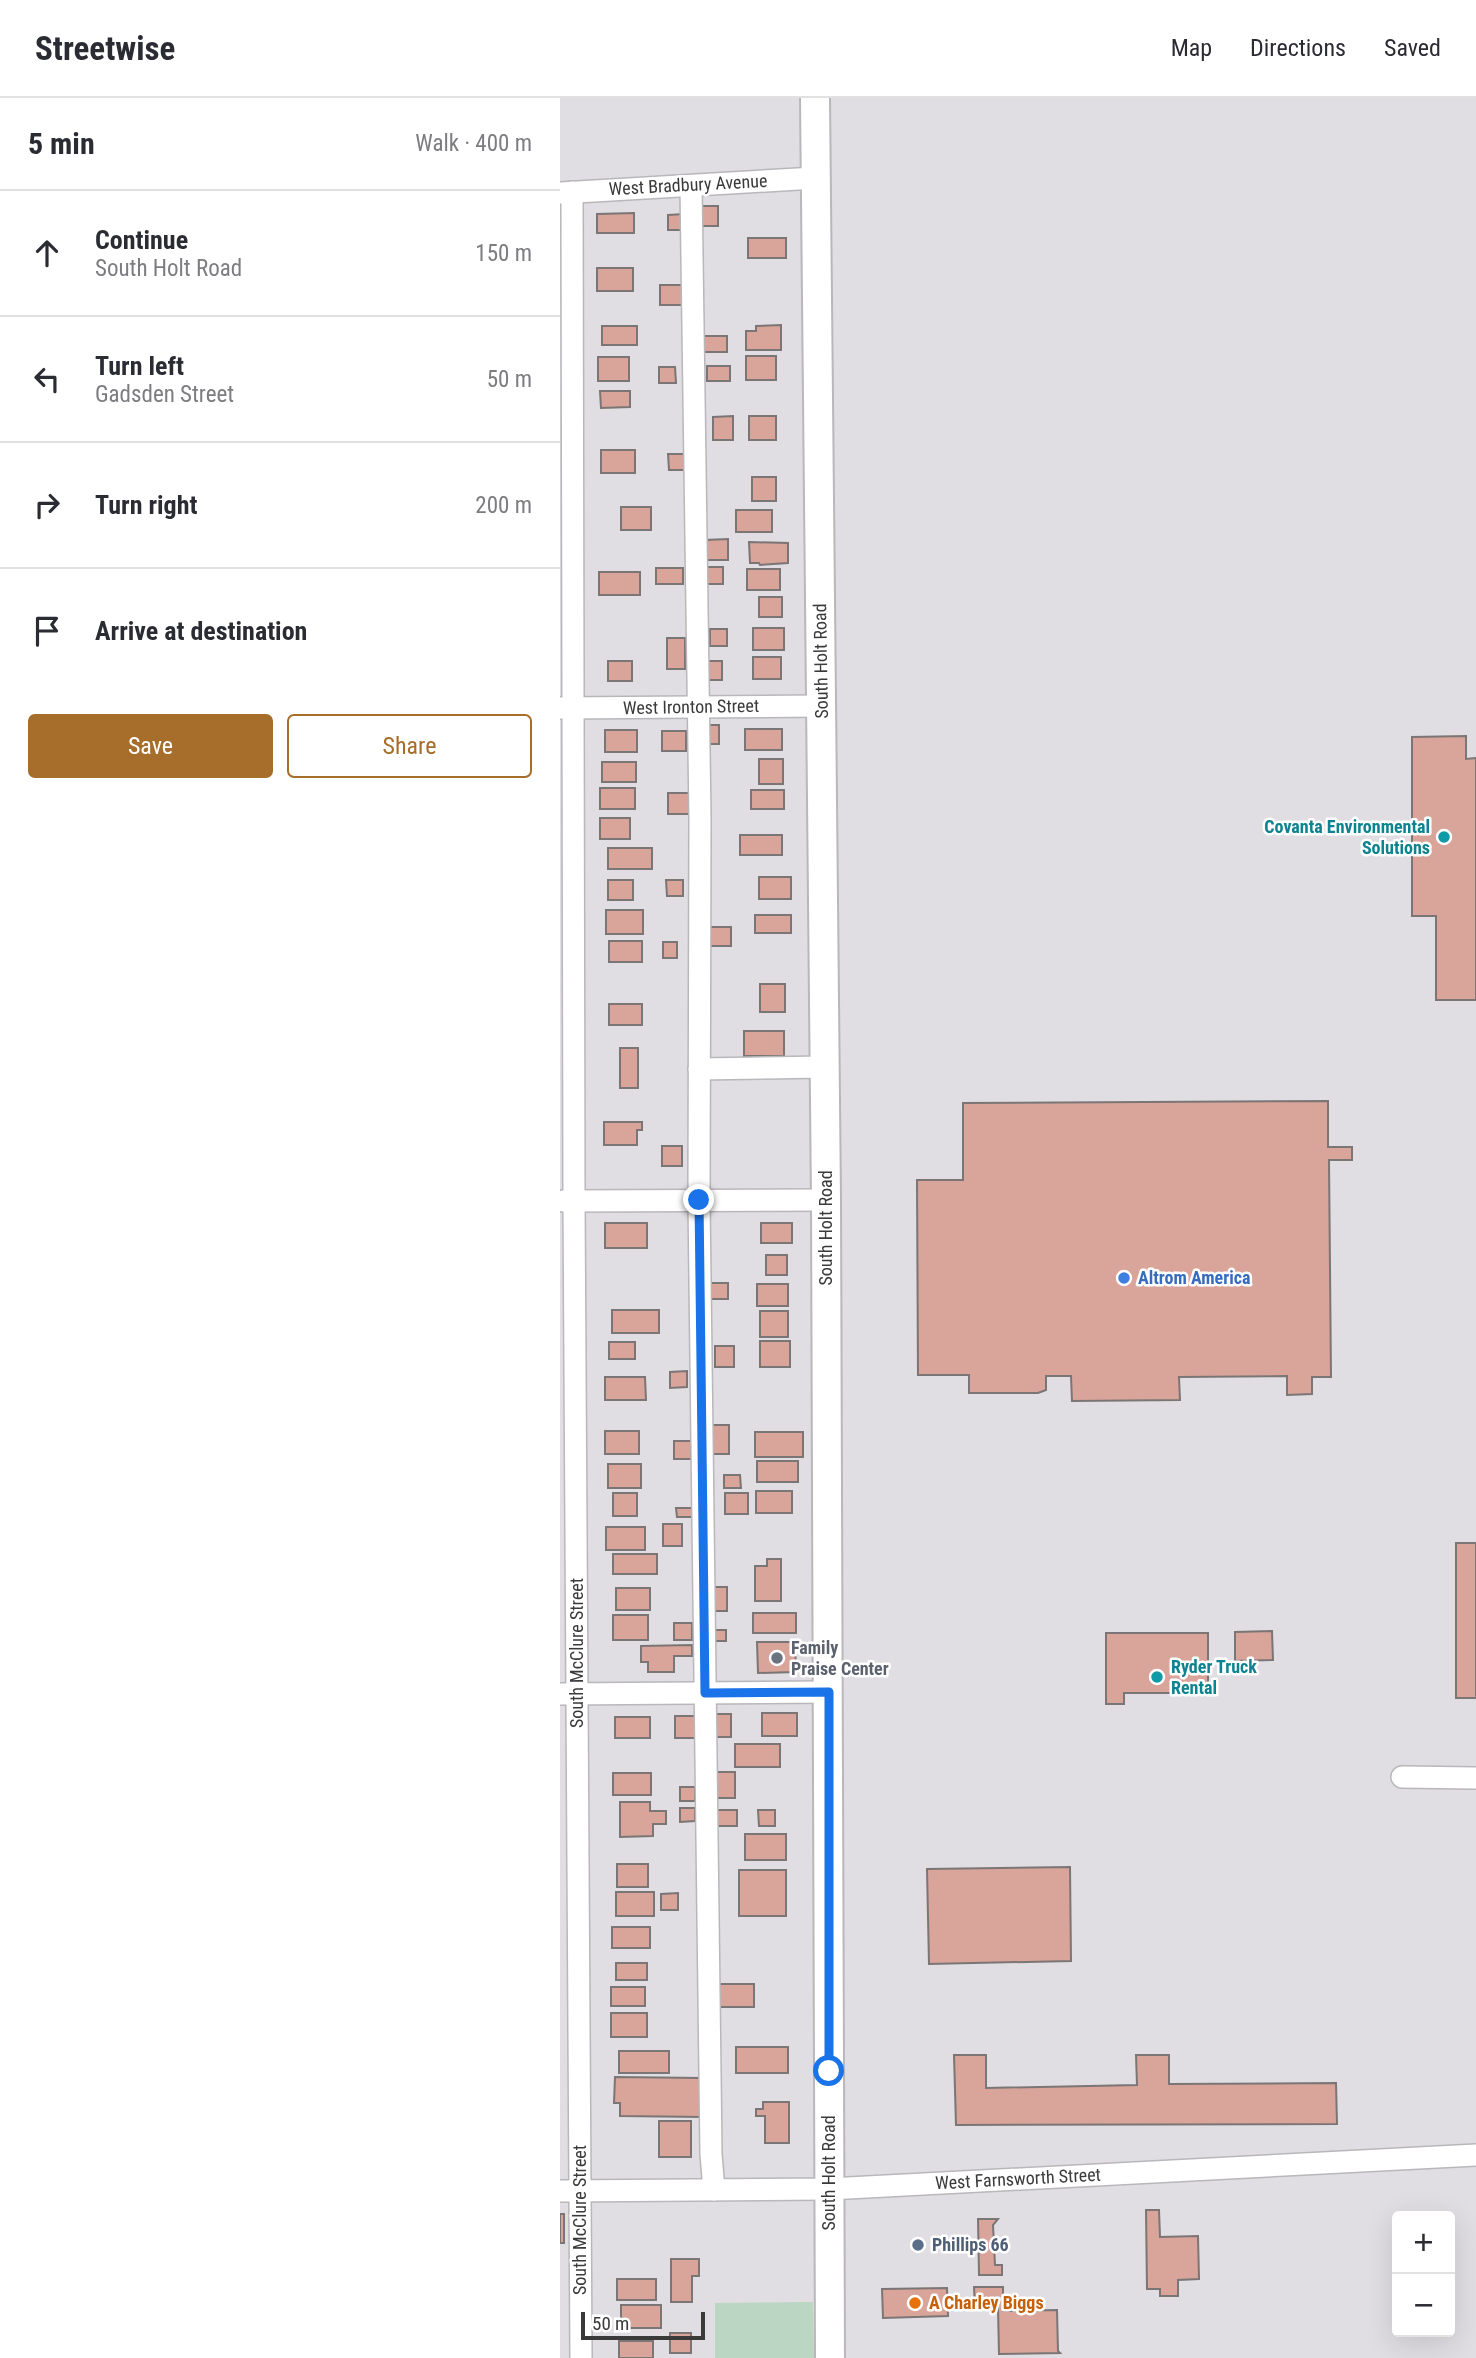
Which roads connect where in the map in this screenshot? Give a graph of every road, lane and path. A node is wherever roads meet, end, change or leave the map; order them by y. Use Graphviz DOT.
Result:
graph roads {
  1 [pos="815,98"];
  2 [pos="815,177"];
  3 [pos="691,186"];
  4 [pos="566,192"];
  5 [pos="821,706"];
  6 [pos="698,707"];
  7 [pos="566,708"];
  8 [pos="825,1067"];
  9 [pos="699,1069"];
  10 [pos="699,1200"];
  11 [pos="826,1200"];
  12 [pos="567,1201"];
  13 [pos="829,1692"];
  14 [pos="705,1693"];
  15 [pos="569,1694"];
  16 [pos="1402,1777"];
  17 [pos="1476,1777"];
  18 [pos="1476,2155"];
  19 [pos="829,2189"];
  20 [pos="714,2190"];
  21 [pos="570,2191"];
  22 [pos="581,2358"];
  23 [pos="830,2358"];
  1 -- 2 [label="main road, South Holt Road"];
  2 -- 3 [label="street, West Bradbury Avenue"];
  2 -- 5 [label="main road, South Holt Road"];
  3 -- 4 [label="street, West Bradbury Avenue"];
  3 -- 6 [label="street"];
  4 -- 7 [label="street, South McClure Street"];
  5 -- 6 [label="street, West Ironton Street"];
  5 -- 8 [label="main road, South Holt Road"];
  6 -- 7 [label="street, West Ironton Street"];
  6 -- 9 [label="street"];
  7 -- 12 [label="street, South McClure Street"];
  8 -- 9 [label="street"];
  8 -- 11 [label="main road, South Holt Road"];
  9 -- 10 [label="street"];
  10 -- 11 [label="street"];
  10 -- 12 [label="street"];
  10 -- 14 [label="street"];
  11 -- 13 [label="main road, South Holt Road"];
  12 -- 15 [label="street, South McClure Street"];
  13 -- 14 [label="street"];
  13 -- 19 [label="main road, South Holt Road"];
  14 -- 15 [label="street"];
  14 -- 20 [label="street"];
  15 -- 21 [label="street, South McClure Street"];
  16 -- 17 [label="street"];
  18 -- 19 [label="street, West Farnsworth Street"];
  19 -- 20 [label="street, West Farnsworth Street"];
  19 -- 23 [label="main road, South Holt Road"];
  20 -- 21 [label="street, West Farnsworth Street"];
  21 -- 22 [label="street, South McClure Street"];
}
